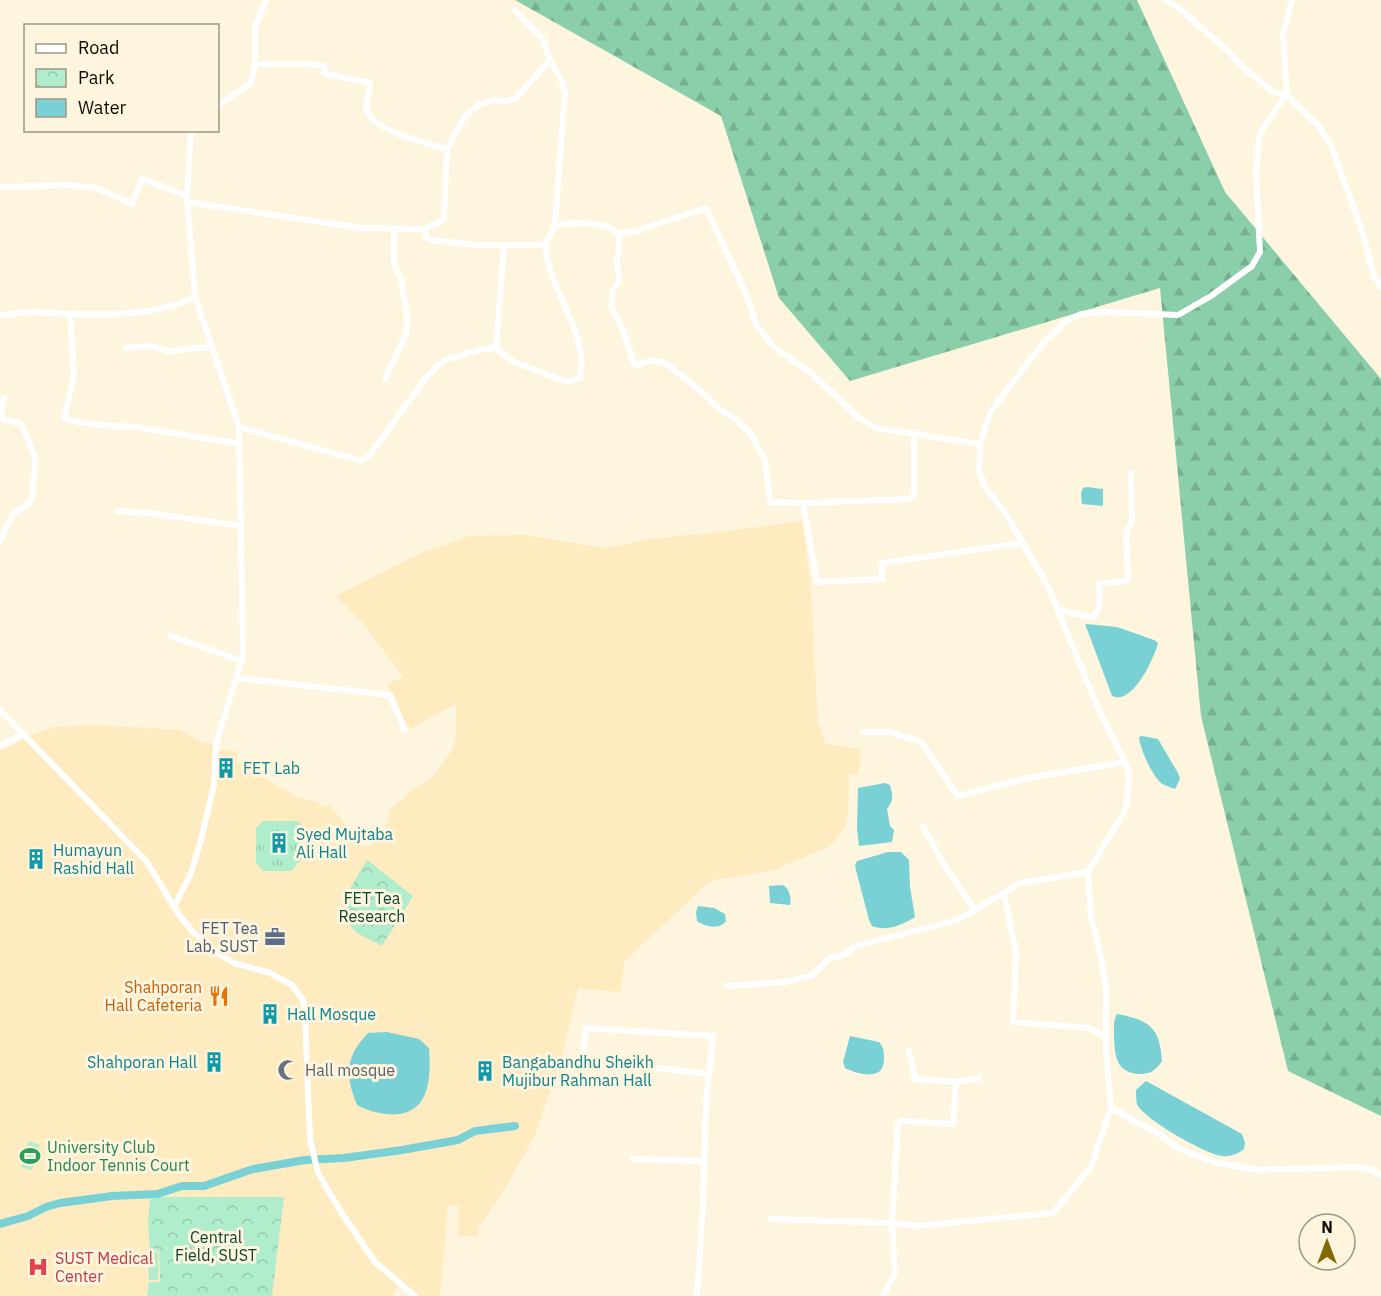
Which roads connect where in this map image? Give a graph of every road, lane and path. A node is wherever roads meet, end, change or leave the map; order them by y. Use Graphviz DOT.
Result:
graph roads {
  1 [pos="266,0"];
  2 [pos="1165,0"];
  3 [pos="1292,0"];
  4 [pos="515,10"];
  5 [pos="550,60"];
  6 [pos="255,64"];
  7 [pos="1287,93"];
  8 [pos="219,104"];
  9 [pos="191,132"];
  10 [pos="447,150"];
  11 [pos="0,187"];
  12 [pos="187,199"];
  13 [pos="554,225"];
  14 [pos="425,229"];
  15 [pos="394,230"];
  16 [pos="619,234"];
  17 [pos="550,237"];
  18 [pos="504,245"];
  19 [pos="1381,286"];
  20 [pos="195,297"];
  21 [pos="70,314"];
  22 [pos="0,315"];
  23 [pos="212,347"];
  24 [pos="126,348"];
  25 [pos="496,348"];
  26 [pos="385,379"];
  27 [pos="4,398"];
  28 [pos="239,427"];
  29 [pos="914,433"];
  30 [pos="239,444"];
  31 [pos="980,444"];
  32 [pos="1131,473"];
  33 [pos="803,503"];
  34 [pos="118,511"];
  35 [pos="241,526"];
  36 [pos="0,541"];
  37 [pos="1022,543"];
  38 [pos="1058,610"];
  39 [pos="171,636"];
  40 [pos="242,661"];
  41 [pos="237,678"];
  42 [pos="0,710"];
  43 [pos="405,730"];
  44 [pos="863,732"];
  45 [pos="23,734"];
  46 [pos="0,746"];
  47 [pos="1125,762"];
  48 [pos="922,826"];
  49 [pos="1088,872"];
  50 [pos="1004,893"];
  51 [pos="174,907"];
  52 [pos="975,910"];
  53 [pos="727,986"];
  54 [pos="1106,1036"];
  55 [pos="909,1052"];
  56 [pos="583,1056"];
  57 [pos="631,1065"];
  58 [pos="709,1074"];
  59 [pos="979,1078"];
  60 [pos="956,1082"];
  61 [pos="1111,1108"];
  62 [pos="633,1159"];
  63 [pos="704,1161"];
  64 [pos="1381,1175"];
  65 [pos="771,1219"];
  66 [pos="892,1223"];
  67 [pos="415,1296"];
  68 [pos="697,1296"];
  69 [pos="883,1296"];
  1 -- 6 [label="street"];
  2 -- 7 [label="street"];
  3 -- 7 [label="street"];
  4 -- 5 [label="street"];
  5 -- 10 [label="street"];
  5 -- 13 [label="street"];
  6 -- 8 [label="street"];
  6 -- 10 [label="street"];
  7 -- 19 [label="street"];
  7 -- 31 [label="street"];
  9 -- 12 [label="street"];
  10 -- 14 [label="street"];
  11 -- 12 [label="street"];
  12 -- 15 [label="street"];
  12 -- 20 [label="street"];
  13 -- 16 [label="street"];
  13 -- 17 [label="street"];
  14 -- 15 [label="street"];
  14 -- 18 [label="street"];
  15 -- 26 [label="street"];
  16 -- 29 [label="street"];
  16 -- 33 [label="street"];
  17 -- 18 [label="street"];
  17 -- 25 [label="street"];
  18 -- 25 [label="street"];
  20 -- 21 [label="street"];
  20 -- 23 [label="street"];
  21 -- 22 [label="street"];
  21 -- 30 [label="street"];
  23 -- 24 [label="street"];
  23 -- 28 [label="street"];
  25 -- 28 [label="street"];
  27 -- 36 [label="street"];
  28 -- 30 [label="street"];
  29 -- 31 [label="street"];
  29 -- 33 [label="street"];
  30 -- 35 [label="street"];
  31 -- 37 [label="street"];
  32 -- 38 [label="street"];
  33 -- 37 [label="street"];
  34 -- 35 [label="street"];
  35 -- 40 [label="street"];
  37 -- 38 [label="street"];
  38 -- 47 [label="street"];
  39 -- 40 [label="street"];
  40 -- 41 [label="street"];
  41 -- 43 [label="street"];
  41 -- 51 [label="street"];
  42 -- 45 [label="street"];
  44 -- 47 [label="street"];
  45 -- 46 [label="street"];
  45 -- 51 [label="street"];
  47 -- 49 [label="street"];
  48 -- 52 [label="street"];
  49 -- 50 [label="street"];
  49 -- 54 [label="street"];
  50 -- 52 [label="street"];
  50 -- 54 [label="street"];
  51 -- 67 [label="street"];
  52 -- 53 [label="street"];
  54 -- 61 [label="street"];
  55 -- 60 [label="street"];
  56 -- 58 [label="street"];
  57 -- 58 [label="street"];
  58 -- 63 [label="street"];
  59 -- 60 [label="street"];
  60 -- 66 [label="street"];
  61 -- 64 [label="street"];
  61 -- 66 [label="street"];
  62 -- 63 [label="street"];
  63 -- 68 [label="street"];
  65 -- 66 [label="street"];
  66 -- 69 [label="street"];
}
